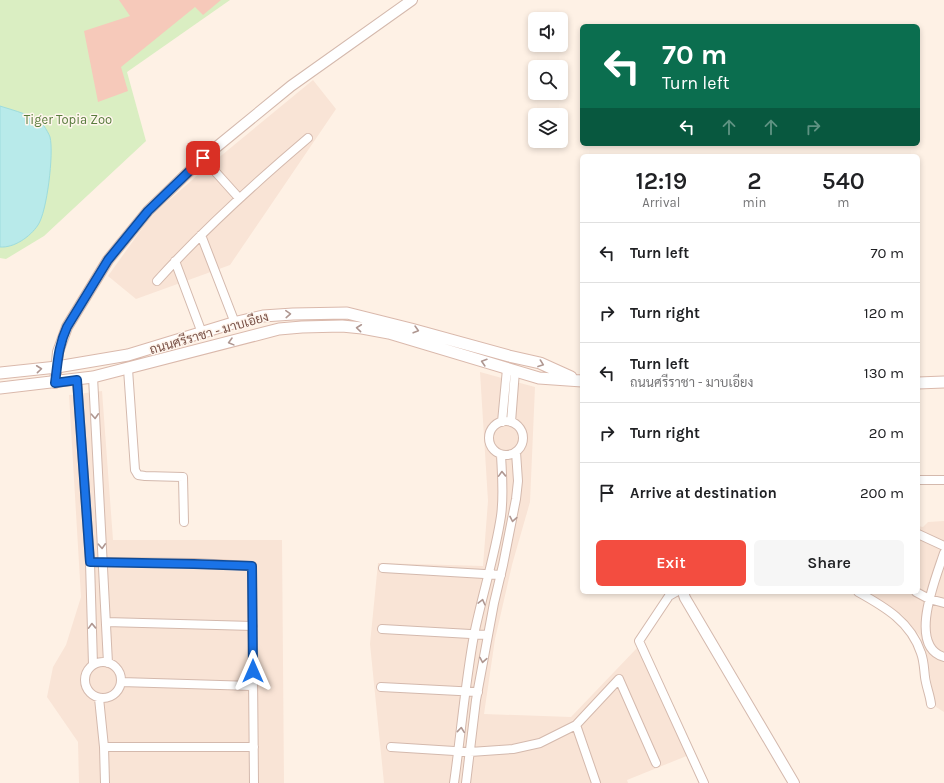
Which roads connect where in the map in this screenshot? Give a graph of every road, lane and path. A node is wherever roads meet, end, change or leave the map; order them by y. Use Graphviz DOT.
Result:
graph roads {
  1 [pos="412,0"];
  2 [pos="308,138"];
  3 [pos="203,158"];
  4 [pos="239,198"];
  5 [pos="201,235"];
  6 [pos="174,261"];
  7 [pos="157,281"];
  8 [pos="236,323"];
  9 [pos="202,333"];
  10 [pos="513,357"];
  11 [pos="57,367"];
  12 [pos="128,369"];
  13 [pos="511,370"];
  14 [pos="0,373"];
  15 [pos="93,378"];
  16 [pos="77,380"];
  17 [pos="579,380"];
  18 [pos="944,382"];
  19 [pos="55,383"];
  20 [pos="920,383"];
  21 [pos="0,388"];
  22 [pos="502,422"];
  23 [pos="511,422"];
  24 [pos="516,452"];
  25 [pos="501,455"];
  26 [pos="920,480"];
  27 [pos="944,480"];
  28 [pos="503,491"];
  29 [pos="517,491"];
  30 [pos="184,522"];
  31 [pos="920,535"];
  32 [pos="944,546"];
  33 [pos="944,553"];
  34 [pos="90,562"];
  35 [pos="103,562"];
  36 [pos="383,568"];
  37 [pos="489,574"];
  38 [pos="501,575"];
  39 [pos="672,594"];
  40 [pos="684,594"];
  41 [pos="861,594"];
  42 [pos="920,594"];
  43 [pos="930,599"];
  44 [pos="944,603"];
  45 [pos="106,622"];
  46 [pos="253,626"];
  47 [pos="382,629"];
  48 [pos="475,633"];
  49 [pos="488,635"];
  50 [pos="944,657"];
  51 [pos="108,663"];
  52 [pos="93,665"];
  53 [pos="121,682"];
  54 [pos="253,686"];
  55 [pos="381,687"];
  56 [pos="465,690"];
  57 [pos="478,692"];
  58 [pos="99,698"];
  59 [pos="931,704"];
  60 [pos="576,725"];
  61 [pos="104,747"];
  62 [pos="254,747"];
  63 [pos="391,747"];
  64 [pos="458,752"];
  65 [pos="470,752"];
  66 [pos="656,763"];
  67 [pos="105,783"];
  68 [pos="254,783"];
  69 [pos="454,783"];
  70 [pos="466,783"];
  71 [pos="595,783"];
  72 [pos="704,783"];
  73 [pos="794,783"];
  1 -- 3 [label="street"];
  2 -- 4 [label="street"];
  3 -- 4 [label="street"];
  3 -- 11 [label="street"];
  4 -- 5 [label="street"];
  5 -- 6 [label="street"];
  5 -- 8 [label="street"];
  6 -- 7 [label="street"];
  6 -- 9 [label="street"];
  8 -- 9 [label="main road, ถนนศรีราชา - มาบเอียง"];
  8 -- 10 [label="main road, ถนนศรีราชา - มาบเอียง, one-way"];
  9 -- 11 [label="main road, ถนนศรีราชา - มาบเอียง"];
  10 -- 13 [label="main road"];
  10 -- 17 [label="main road, ถนนศรีราชา - มาบเอียง, one-way"];
  14 -- 11 [label="main road, ถนนศรีราชา - มาบเอียง, one-way"];
  11 -- 19 [label="street"];
  13 -- 12 [label="main road, ถนนศรีราชา - มาบเอียง, one-way"];
  12 -- 15 [label="main road, ถนนศรีราชา - มาบเอียง"];
  12 -- 30 [label="street"];
  13 -- 17 [label="main road, ถนนศรีราชา - มาบเอียง"];
  13 -- 22 [label="street"];
  13 -- 23 [label="street"];
  15 -- 16 [label="main road, ถนนศรีราชา - มาบเอียง"];
  15 -- 35 [label="street, one-way"];
  16 -- 19 [label="main road, ถนนศรีราชา - มาบเอียง"];
  16 -- 34 [label="street"];
  18 -- 20 [label="main road"];
  19 -- 21 [label="main road, ถนนศรีราชา - มาบเอียง"];
  22 -- 23 [label="street"];
  22 -- 25 [label="street"];
  23 -- 24 [label="street"];
  24 -- 25 [label="street"];
  24 -- 29 [label="street"];
  28 -- 25 [label="street, one-way"];
  26 -- 27 [label="street"];
  28 -- 29 [label="street"];
  28 -- 37 [label="street"];
  29 -- 38 [label="street, one-way"];
  31 -- 32 [label="street"];
  33 -- 43 [label="street"];
  34 -- 35 [label="street"];
  52 -- 34 [label="street, one-way"];
  35 -- 45 [label="street"];
  35 -- 46 [label="street"];
  36 -- 37 [label="street"];
  37 -- 38 [label="street"];
  48 -- 37 [label="street, one-way"];
  38 -- 49 [label="street"];
  39 -- 72 [label="street"];
  40 -- 73 [label="street"];
  41 -- 59 [label="street"];
  42 -- 43 [label="street"];
  43 -- 44 [label="street"];
  43 -- 50 [label="street"];
  45 -- 46 [label="street"];
  45 -- 51 [label="street"];
  46 -- 54 [label="street"];
  47 -- 48 [label="street"];
  48 -- 49 [label="street"];
  48 -- 56 [label="street"];
  49 -- 57 [label="street, one-way"];
  51 -- 52 [label="street"];
  51 -- 53 [label="street"];
  52 -- 58 [label="street"];
  53 -- 54 [label="street"];
  53 -- 58 [label="street"];
  54 -- 62 [label="street"];
  55 -- 56 [label="street"];
  56 -- 57 [label="street"];
  64 -- 56 [label="street, one-way"];
  57 -- 65 [label="street"];
  58 -- 61 [label="street"];
  60 -- 65 [label="street"];
  60 -- 66 [label="street"];
  60 -- 71 [label="street"];
  61 -- 62 [label="street"];
  61 -- 67 [label="street"];
  62 -- 68 [label="street"];
  63 -- 64 [label="street"];
  64 -- 65 [label="street"];
  64 -- 69 [label="street"];
  65 -- 70 [label="street"];
}
